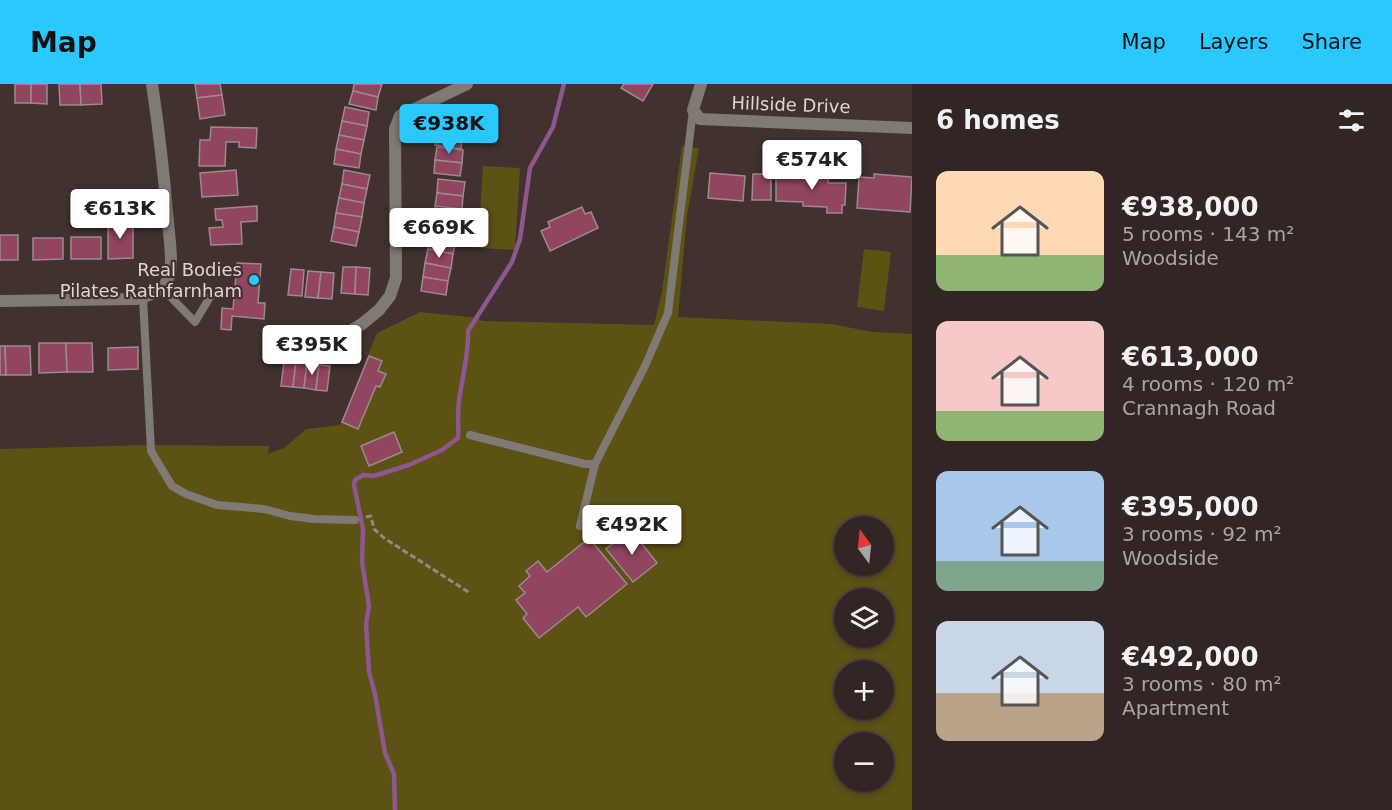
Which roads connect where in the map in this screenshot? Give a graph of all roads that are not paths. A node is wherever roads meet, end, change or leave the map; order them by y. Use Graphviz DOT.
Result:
graph roads {
  1 [pos="152,84"];
  2 [pos="467,84"];
  3 [pos="699,87"];
  4 [pos="693,110"];
  5 [pos="912,128"];
  6 [pos="162,288"];
  7 [pos="213,292"];
  8 [pos="143,298"];
  9 [pos="0,301"];
  10 [pos="298,331"];
  11 [pos="470,435"];
  12 [pos="595,464"];
  13 [pos="355,520"];
  14 [pos="580,526"];
  1 -- 6 [label="street"];
  2 -- 10 [label="street"];
  3 -- 4 [label="street"];
  4 -- 5 [label="street, Hillside Drive"];
  4 -- 12 [label="lane"];
  6 -- 7 [label="lane"];
  6 -- 8 [label="street"];
  8 -- 9 [label="street"];
  8 -- 13 [label="lane"];
  11 -- 12 [label="lane"];
  12 -- 14 [label="lane"];
}
